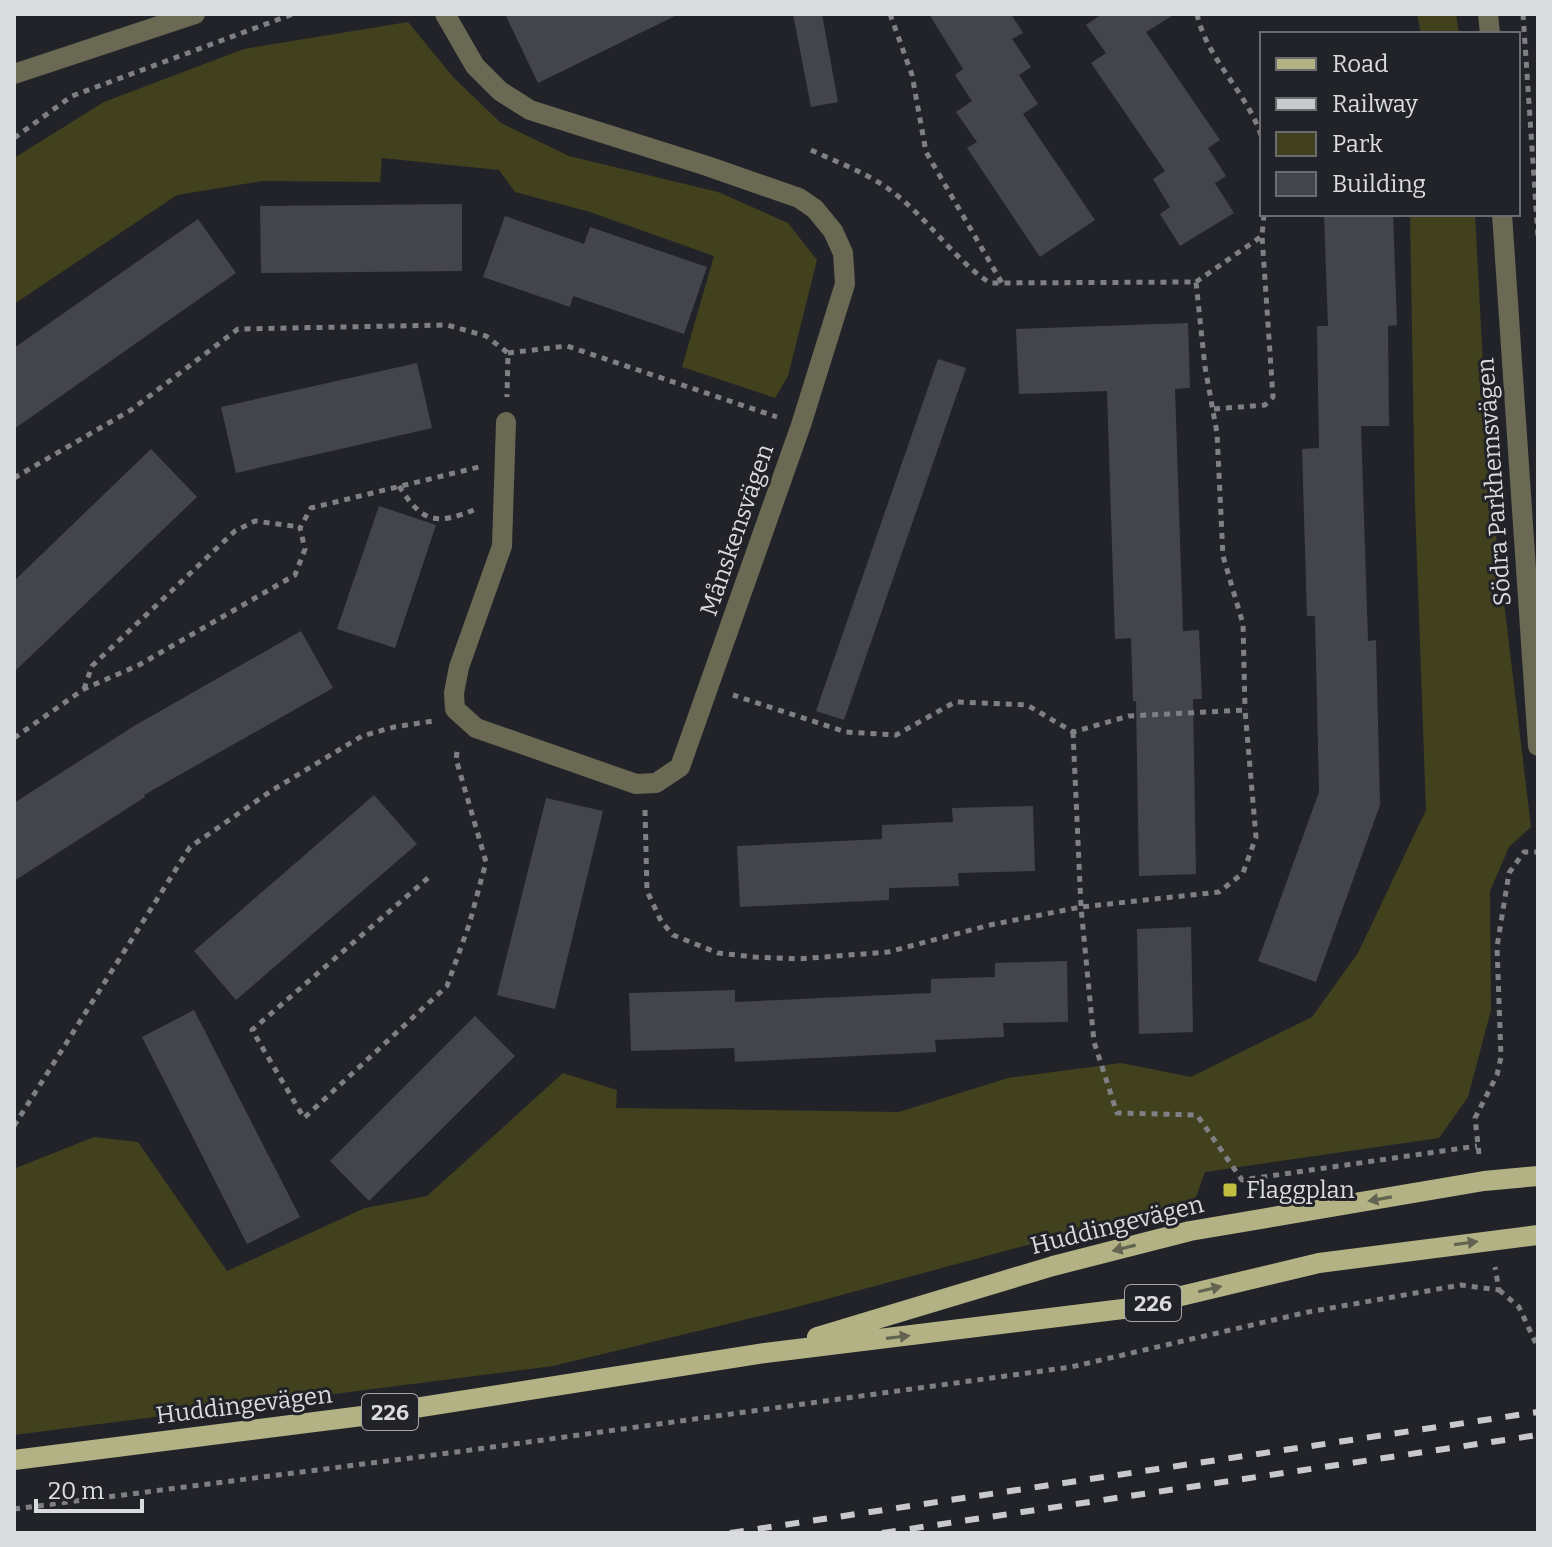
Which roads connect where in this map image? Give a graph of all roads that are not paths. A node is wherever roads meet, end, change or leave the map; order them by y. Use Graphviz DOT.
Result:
graph roads {
  1 [pos="195,14"];
  2 [pos="445,14"];
  3 [pos="14,74"];
  4 [pos="1502,216"];
  5 [pos="506,422"];
  6 [pos="1538,746"];
  7 [pos="1538,1176"];
  8 [pos="1538,1235"];
  9 [pos="765,1353"];
  10 [pos="14,1460"];
  1 -- 3 [label="street"];
  2 -- 5 [label="street, Månskensvägen"];
  4 -- 6 [label="street, Södra Parkhemsvägen"];
  7 -- 9 [label="main road, Huddingevägen / 226, one-way"];
  9 -- 8 [label="main road, Huddingevägen / 226, one-way"];
  9 -- 10 [label="main road, Huddingevägen / 226"];
}
